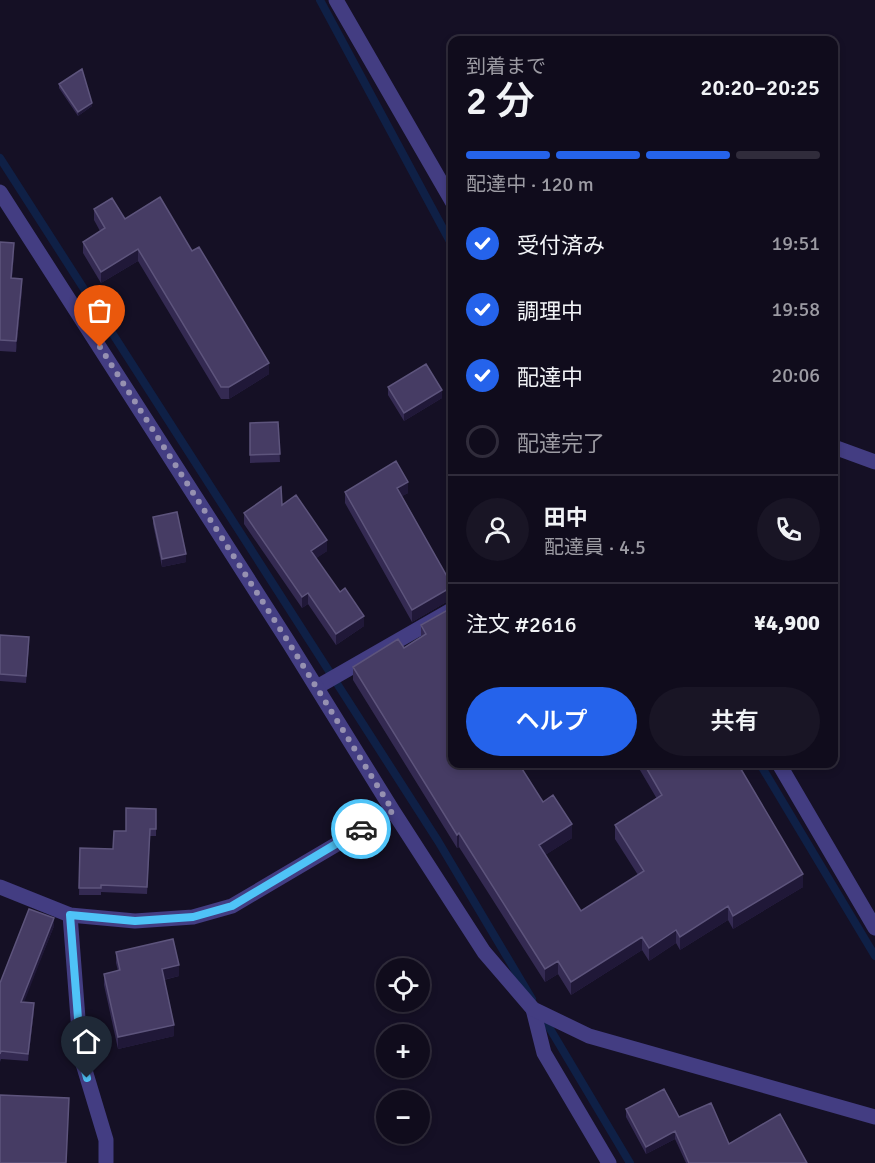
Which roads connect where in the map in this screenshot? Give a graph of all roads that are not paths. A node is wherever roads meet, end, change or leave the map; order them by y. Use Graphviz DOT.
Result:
graph roads {
  1 [pos="336,0"];
  2 [pos="0,192"];
  3 [pos="448,193"];
  4 [pos="838,448"];
  5 [pos="875,462"];
  6 [pos="448,612"];
  7 [pos="316,687"];
  8 [pos="781,768"];
  9 [pos="393,811"];
  10 [pos="0,886"];
  11 [pos="70,915"];
  12 [pos="875,928"];
  13 [pos="533,1009"];
  14 [pos="875,1117"];
  15 [pos="106,1163"];
  16 [pos="609,1163"];
  1 -- 3 [label="street"];
  2 -- 7 [label="street"];
  4 -- 5 [label="street"];
  6 -- 7 [label="street"];
  7 -- 9 [label="street"];
  8 -- 12 [label="street"];
  9 -- 11 [label="street"];
  9 -- 13 [label="street"];
  10 -- 11 [label="street"];
  11 -- 15 [label="street"];
  13 -- 14 [label="street"];
  13 -- 16 [label="street"];
}
